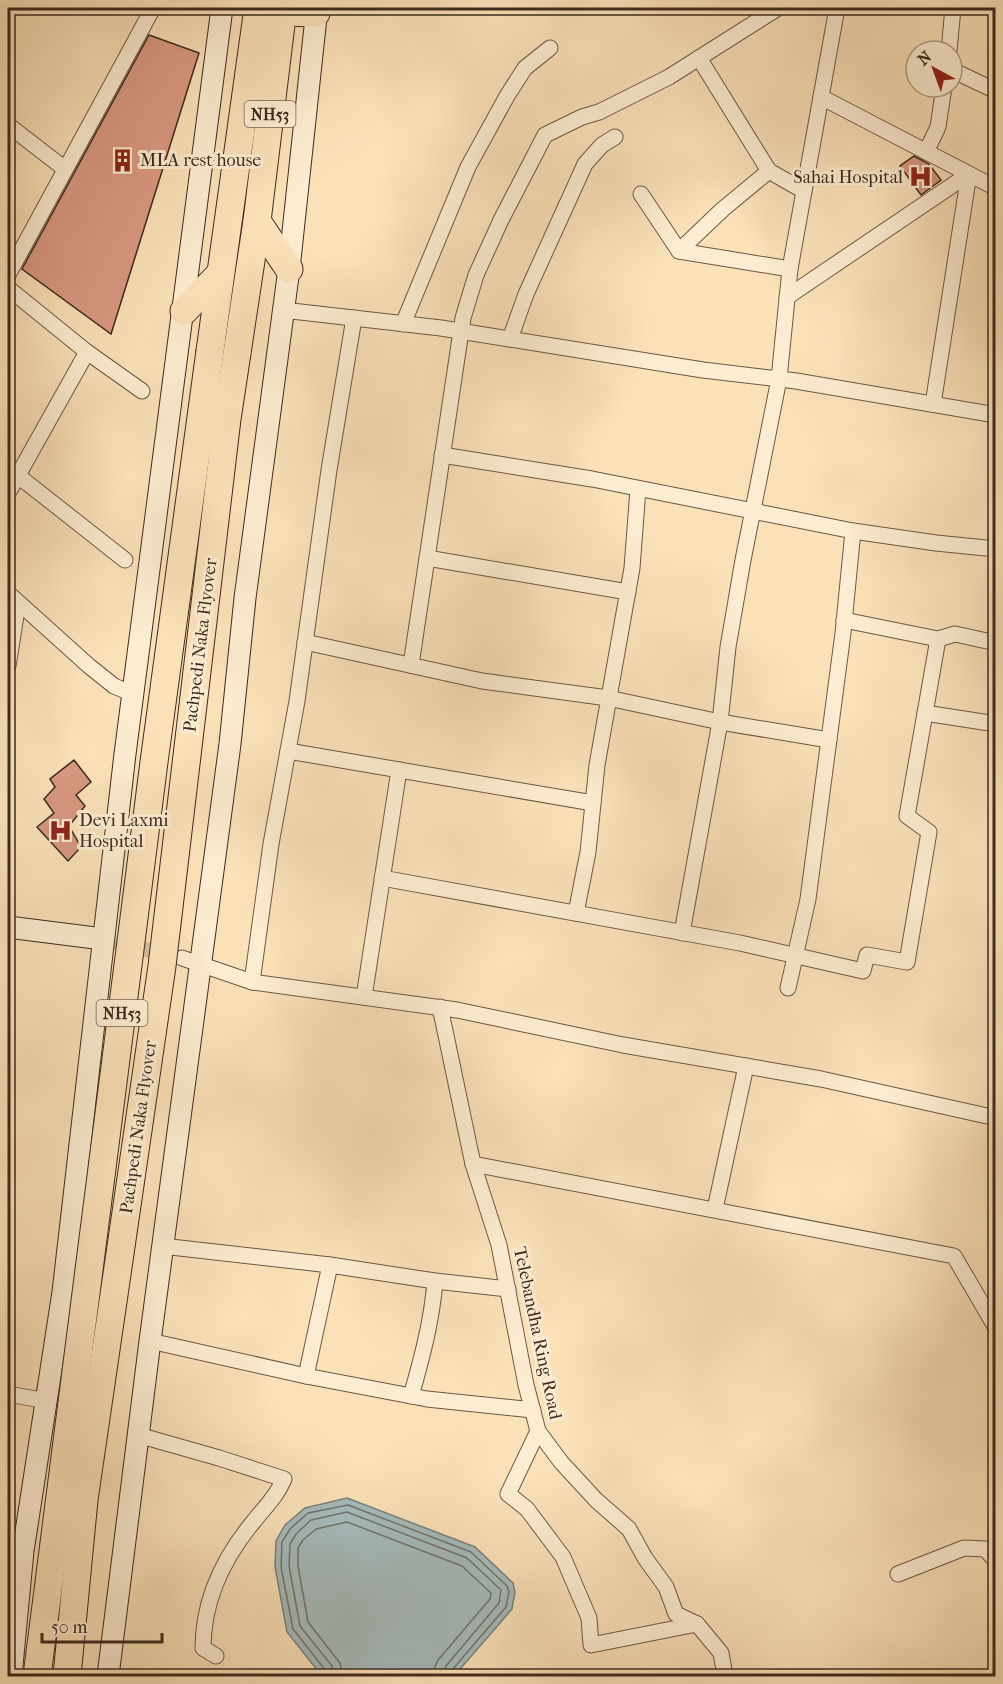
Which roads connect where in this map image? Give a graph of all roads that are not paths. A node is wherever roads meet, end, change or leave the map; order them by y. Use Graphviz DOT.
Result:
graph roads {
  1 [pos="153,8"];
  2 [pos="222,8"];
  3 [pos="778,8"];
  4 [pos="837,8"];
  5 [pos="953,8"];
  6 [pos="275,9"];
  7 [pos="317,10"];
  8 [pos="950,39"];
  9 [pos="550,48"];
  10 [pos="699,58"];
  11 [pos="964,76"];
  12 [pos="996,91"];
  13 [pos="821,97"];
  14 [pos="942,99"];
  15 [pos="8,124"];
  16 [pos="615,137"];
  17 [pos="926,152"];
  18 [pos="65,169"];
  19 [pos="769,171"];
  20 [pos="969,174"];
  21 [pos="996,188"];
  22 [pos="804,191"];
  23 [pos="641,195"];
  24 [pos="257,221"];
  25 [pos="679,250"];
  26 [pos="289,269"];
  27 [pos="790,269"];
  28 [pos="220,274"];
  29 [pos="8,275"];
  30 [pos="8,288"];
  31 [pos="787,297"];
  32 [pos="184,310"];
  33 [pos="283,310"];
  34 [pos="354,318"];
  35 [pos="402,324"];
  36 [pos="462,332"];
  37 [pos="510,339"];
  38 [pos="87,352"];
  39 [pos="779,379"];
  40 [pos="142,392"];
  41 [pos="933,404"];
  42 [pos="996,415"];
  43 [pos="442,455"];
  44 [pos="18,475"];
  45 [pos="638,489"];
  46 [pos="8,493"];
  47 [pos="753,510"];
  48 [pos="854,531"];
  49 [pos="996,549"];
  50 [pos="427,558"];
  51 [pos="125,560"];
  52 [pos="628,592"];
  53 [pos="13,598"];
  54 [pos="844,620"];
  55 [pos="938,639"];
  56 [pos="305,642"];
  57 [pos="996,643"];
  58 [pos="411,665"];
  59 [pos="8,666"];
  60 [pos="133,693"];
  61 [pos="608,698"];
  62 [pos="925,713"];
  63 [pos="720,722"];
  64 [pos="996,724"];
  65 [pos="829,740"];
  66 [pos="288,751"];
  67 [pos="399,770"];
  68 [pos="593,803"];
  69 [pos="382,878"];
  70 [pos="576,913"];
  71 [pos="8,927"];
  72 [pos="682,933"];
  73 [pos="109,941"];
  74 [pos="795,956"];
  75 [pos="191,961"];
  76 [pos="252,981"];
  77 [pos="788,988"];
  78 [pos="364,997"];
  79 [pos="440,1007"];
  80 [pos="746,1066"];
  81 [pos="996,1118"];
  82 [pos="473,1164"];
  83 [pos="715,1209"];
  84 [pos="162,1246"];
  85 [pos="330,1265"];
  86 [pos="435,1281"];
  87 [pos="508,1289"];
  88 [pos="996,1328"];
  89 [pos="150,1341"];
  90 [pos="306,1376"];
  91 [pos="8,1394"];
  92 [pos="411,1396"];
  93 [pos="46,1401"];
  94 [pos="533,1410"];
  95 [pos="538,1431"];
  96 [pos="138,1435"];
  97 [pos="996,1561"];
  98 [pos="898,1574"];
  99 [pos="697,1624"];
  100 [pos="216,1656"];
  101 [pos="11,1677"];
  102 [pos="37,1677"];
  103 [pos="67,1677"];
  104 [pos="108,1677"];
  105 [pos="725,1677"];
  1 -- 18 [label="street"];
  2 -- 32 [label="main road"];
  3 -- 10 [label="street"];
  4 -- 13 [label="street"];
  5 -- 8 [label="street"];
  6 -- 7 [label="highway"];
  6 -- 24 [label="highway, NH53"];
  6 -- 28 [label="highway, NH53"];
  7 -- 26 [label="main road"];
  9 -- 35 [label="street"];
  10 -- 19 [label="street"];
  10 -- 36 [label="street"];
  11 -- 12 [label="street"];
  13 -- 17 [label="street"];
  13 -- 22 [label="street"];
  14 -- 17 [label="street"];
  15 -- 18 [label="street"];
  16 -- 37 [label="street"];
  17 -- 20 [label="street"];
  18 -- 29 [label="street"];
  19 -- 22 [label="street"];
  19 -- 25 [label="street"];
  20 -- 21 [label="street"];
  20 -- 31 [label="street"];
  20 -- 41 [label="street"];
  22 -- 27 [label="street"];
  23 -- 25 [label="street"];
  24 -- 26 [label="highway"];
  24 -- 103 [label="highway, Pachpedi Naka Flyover / NH53, bridge"];
  25 -- 27 [label="street"];
  26 -- 33 [label="main road"];
  27 -- 31 [label="street"];
  28 -- 32 [label="highway"];
  28 -- 102 [label="highway, Pachpedi Naka Flyover / NH53, bridge"];
  30 -- 38 [label="street"];
  31 -- 39 [label="street"];
  32 -- 60 [label="main road"];
  33 -- 34 [label="street"];
  33 -- 75 [label="main road"];
  34 -- 35 [label="street"];
  34 -- 56 [label="street"];
  35 -- 36 [label="street"];
  36 -- 37 [label="street"];
  36 -- 43 [label="street"];
  37 -- 39 [label="street"];
  38 -- 40 [label="street"];
  38 -- 44 [label="street"];
  39 -- 41 [label="street"];
  39 -- 47 [label="street"];
  41 -- 42 [label="street"];
  43 -- 45 [label="street"];
  43 -- 50 [label="street"];
  44 -- 46 [label="street"];
  44 -- 51 [label="street"];
  45 -- 47 [label="street"];
  45 -- 52 [label="street"];
  47 -- 48 [label="street"];
  47 -- 63 [label="street"];
  48 -- 49 [label="street"];
  48 -- 54 [label="street"];
  50 -- 52 [label="street"];
  50 -- 58 [label="street"];
  52 -- 61 [label="street"];
  53 -- 59 [label="street"];
  53 -- 60 [label="street"];
  54 -- 55 [label="street"];
  54 -- 65 [label="street"];
  55 -- 57 [label="street"];
  55 -- 62 [label="street"];
  56 -- 58 [label="street"];
  56 -- 66 [label="street"];
  58 -- 61 [label="street"];
  60 -- 73 [label="main road"];
  61 -- 63 [label="street"];
  61 -- 68 [label="street"];
  62 -- 64 [label="street"];
  62 -- 74 [label="street"];
  63 -- 65 [label="street"];
  63 -- 72 [label="street"];
  65 -- 74 [label="street"];
  66 -- 67 [label="street"];
  66 -- 76 [label="street"];
  67 -- 68 [label="street"];
  67 -- 69 [label="street"];
  68 -- 70 [label="street"];
  69 -- 70 [label="street"];
  69 -- 78 [label="street"];
  70 -- 72 [label="street"];
  71 -- 73 [label="main road"];
  72 -- 74 [label="street"];
  73 -- 93 [label="main road"];
  74 -- 77 [label="street"];
  75 -- 76 [label="street"];
  75 -- 84 [label="main road"];
  76 -- 78 [label="street"];
  78 -- 79 [label="street"];
  79 -- 80 [label="street"];
  79 -- 82 [label="street, Telebandha Ring Road"];
  80 -- 81 [label="street"];
  80 -- 83 [label="street"];
  82 -- 83 [label="street"];
  82 -- 87 [label="street, Telebandha Ring Road"];
  83 -- 88 [label="street"];
  84 -- 85 [label="street"];
  84 -- 89 [label="main road"];
  85 -- 86 [label="street"];
  85 -- 90 [label="street"];
  86 -- 87 [label="street"];
  86 -- 92 [label="street"];
  87 -- 94 [label="street, Telebandha Ring Road"];
  89 -- 90 [label="street"];
  89 -- 96 [label="main road"];
  90 -- 92 [label="street"];
  91 -- 93 [label="street"];
  92 -- 94 [label="street"];
  93 -- 101 [label="main road"];
  94 -- 95 [label="street, Telebandha Ring Road"];
  95 -- 99 [label="street, Telebandha Ring Road"];
  95 -- 99 [label="street"];
  96 -- 100 [label="street"];
  96 -- 104 [label="main road"];
  97 -- 98 [label="street"];
  99 -- 105 [label="street, Telebandha Ring Road"];
}
